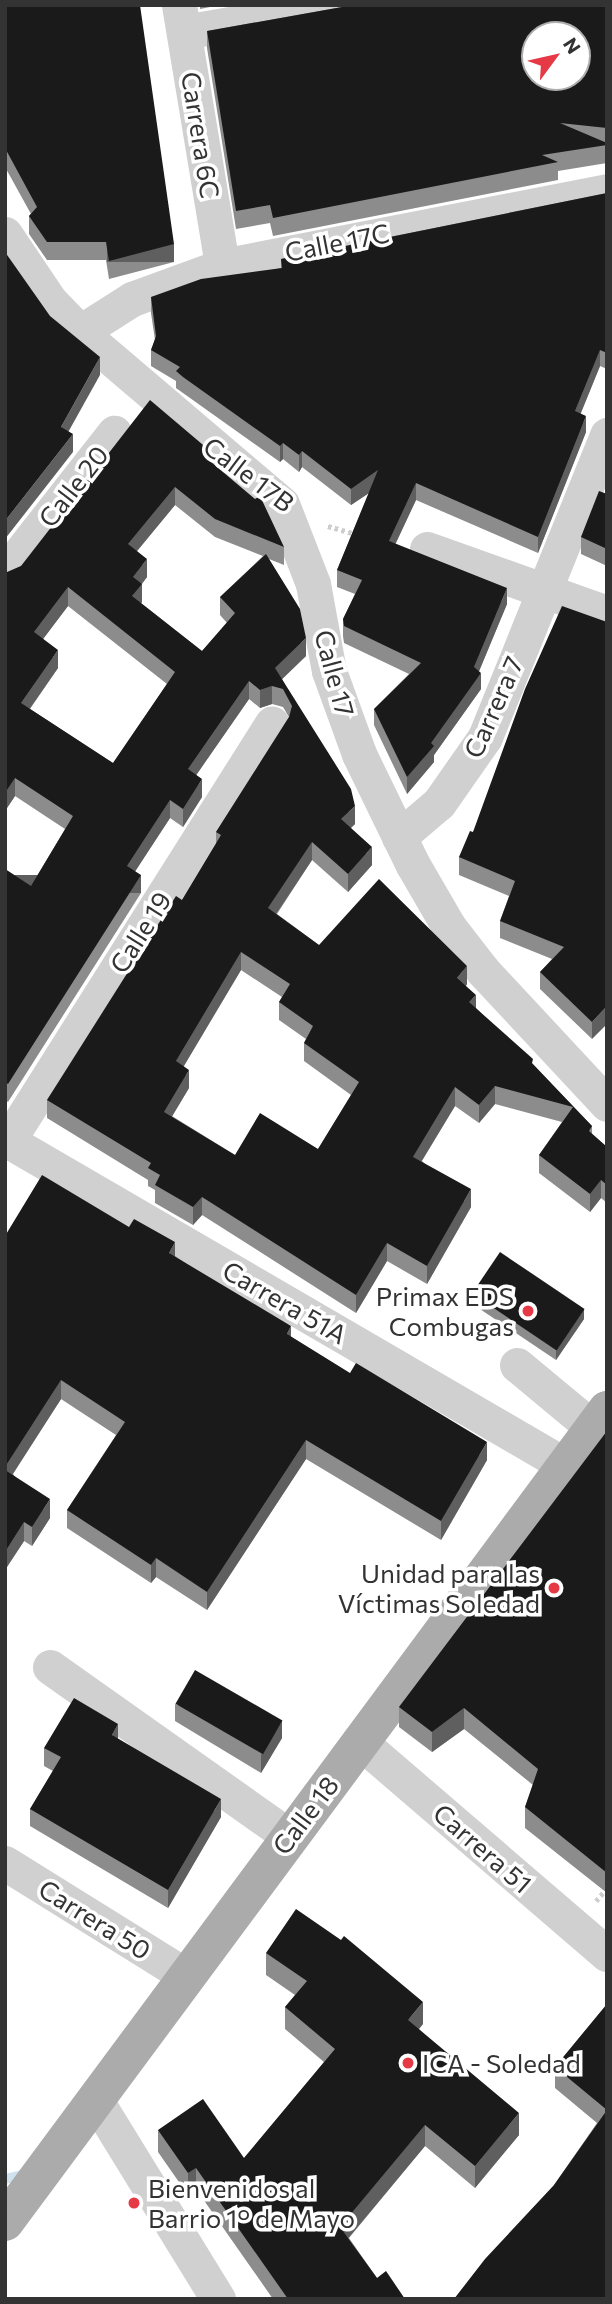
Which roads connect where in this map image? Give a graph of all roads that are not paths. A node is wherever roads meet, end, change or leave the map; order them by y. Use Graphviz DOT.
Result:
graph roads {
  1 [pos="338,5"];
  2 [pos="182,19"];
  3 [pos="607,191"];
  4 [pos="5,234"];
  5 [pos="222,266"];
  6 [pos="80,332"];
  7 [pos="114,433"];
  8 [pos="607,435"];
  9 [pos="282,504"];
  10 [pos="427,549"];
  11 [pos="5,572"];
  12 [pos="543,590"];
  13 [pos="607,612"];
  14 [pos="272,724"];
  15 [pos="399,838"];
  16 [pos="607,1104"];
  17 [pos="10,1151"];
  18 [pos="517,1365"];
  19 [pos="600,1419"];
  20 [pos="565,1465"];
  21 [pos="50,1667"];
  22 [pos="359,1741"];
  23 [pos="289,1836"];
  24 [pos="5,1863"];
  25 [pos="607,1954"];
  26 [pos="186,1975"];
  27 [pos="95,2099"];
  28 [pos="5,2222"];
  29 [pos="218,2299"];
  1 -- 2 [label="street"];
  2 -- 5 [label="street, Carrera 6C"];
  3 -- 5 [label="street, Calle 17C"];
  4 -- 6 [label="street, Calle 17B"];
  5 -- 6 [label="street, Calle 17C"];
  6 -- 9 [label="street, Calle 17B"];
  7 -- 11 [label="street, Calle 20"];
  8 -- 12 [label="street, Carrera 7"];
  9 -- 15 [label="street, Calle 17"];
  10 -- 12 [label="street"];
  12 -- 13 [label="street"];
  12 -- 15 [label="street, Carrera 7"];
  14 -- 17 [label="street, Calle 19"];
  15 -- 16 [label="street"];
  17 -- 20 [label="street, Carrera 51A"];
  18 -- 19 [label="street"];
  19 -- 20 [label="main road, Calle 18"];
  20 -- 22 [label="main road, Calle 18"];
  21 -- 23 [label="street"];
  22 -- 23 [label="main road, Calle 18"];
  22 -- 25 [label="street, Carrera 51"];
  23 -- 26 [label="main road, Calle 18"];
  24 -- 26 [label="street, Carrera 50"];
  26 -- 27 [label="main road, Calle 18"];
  27 -- 28 [label="main road, Calle 18"];
  27 -- 29 [label="street"];
}
